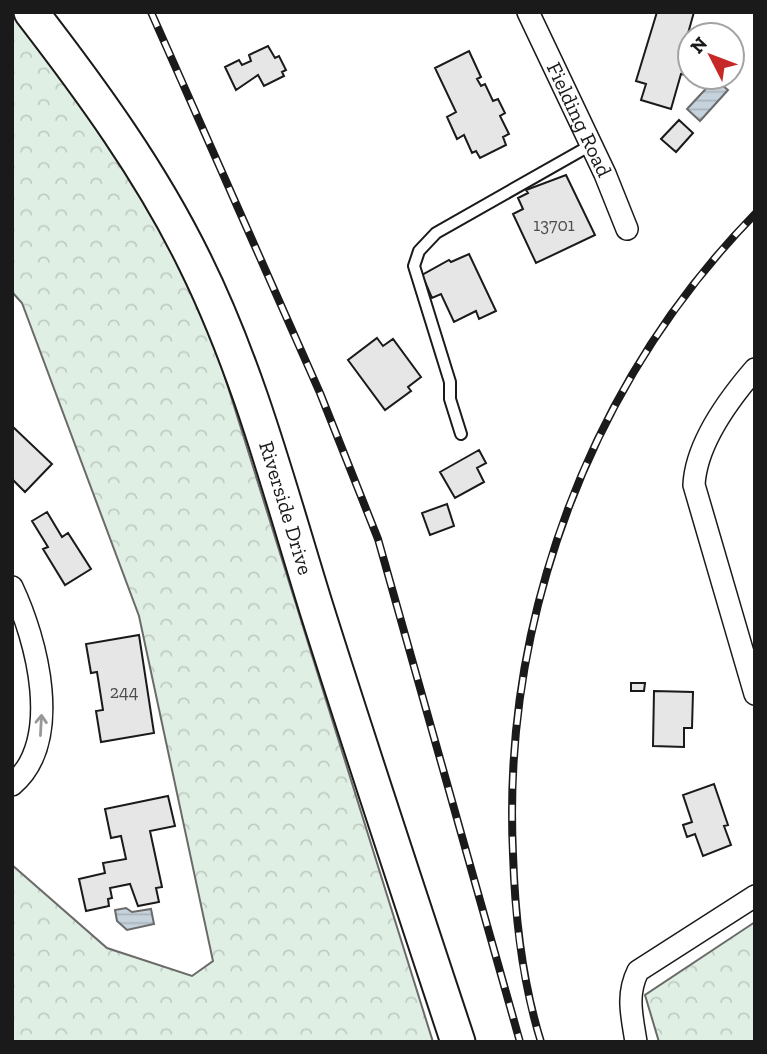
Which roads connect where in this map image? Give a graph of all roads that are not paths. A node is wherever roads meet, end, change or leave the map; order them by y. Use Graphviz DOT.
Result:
graph roads {
  1 [pos="31,12"];
  2 [pos="528,12"];
  3 [pos="592,145"];
  4 [pos="627,229"];
  5 [pos="755,369"];
  6 [pos="461,434"];
  7 [pos="12,587"];
  8 [pos="755,694"];
  9 [pos="12,785"];
  10 [pos="755,896"];
  11 [pos="458,1042"];
  12 [pos="636,1042"];
  1 -- 11 [label="main road, Riverside Drive"];
  2 -- 3 [label="street, Fielding Road"];
  3 -- 4 [label="street, Fielding Road"];
  3 -- 6 [label="lane"];
  5 -- 8 [label="street"];
  9 -- 7 [label="street, one-way"];
  10 -- 12 [label="street"];
}
